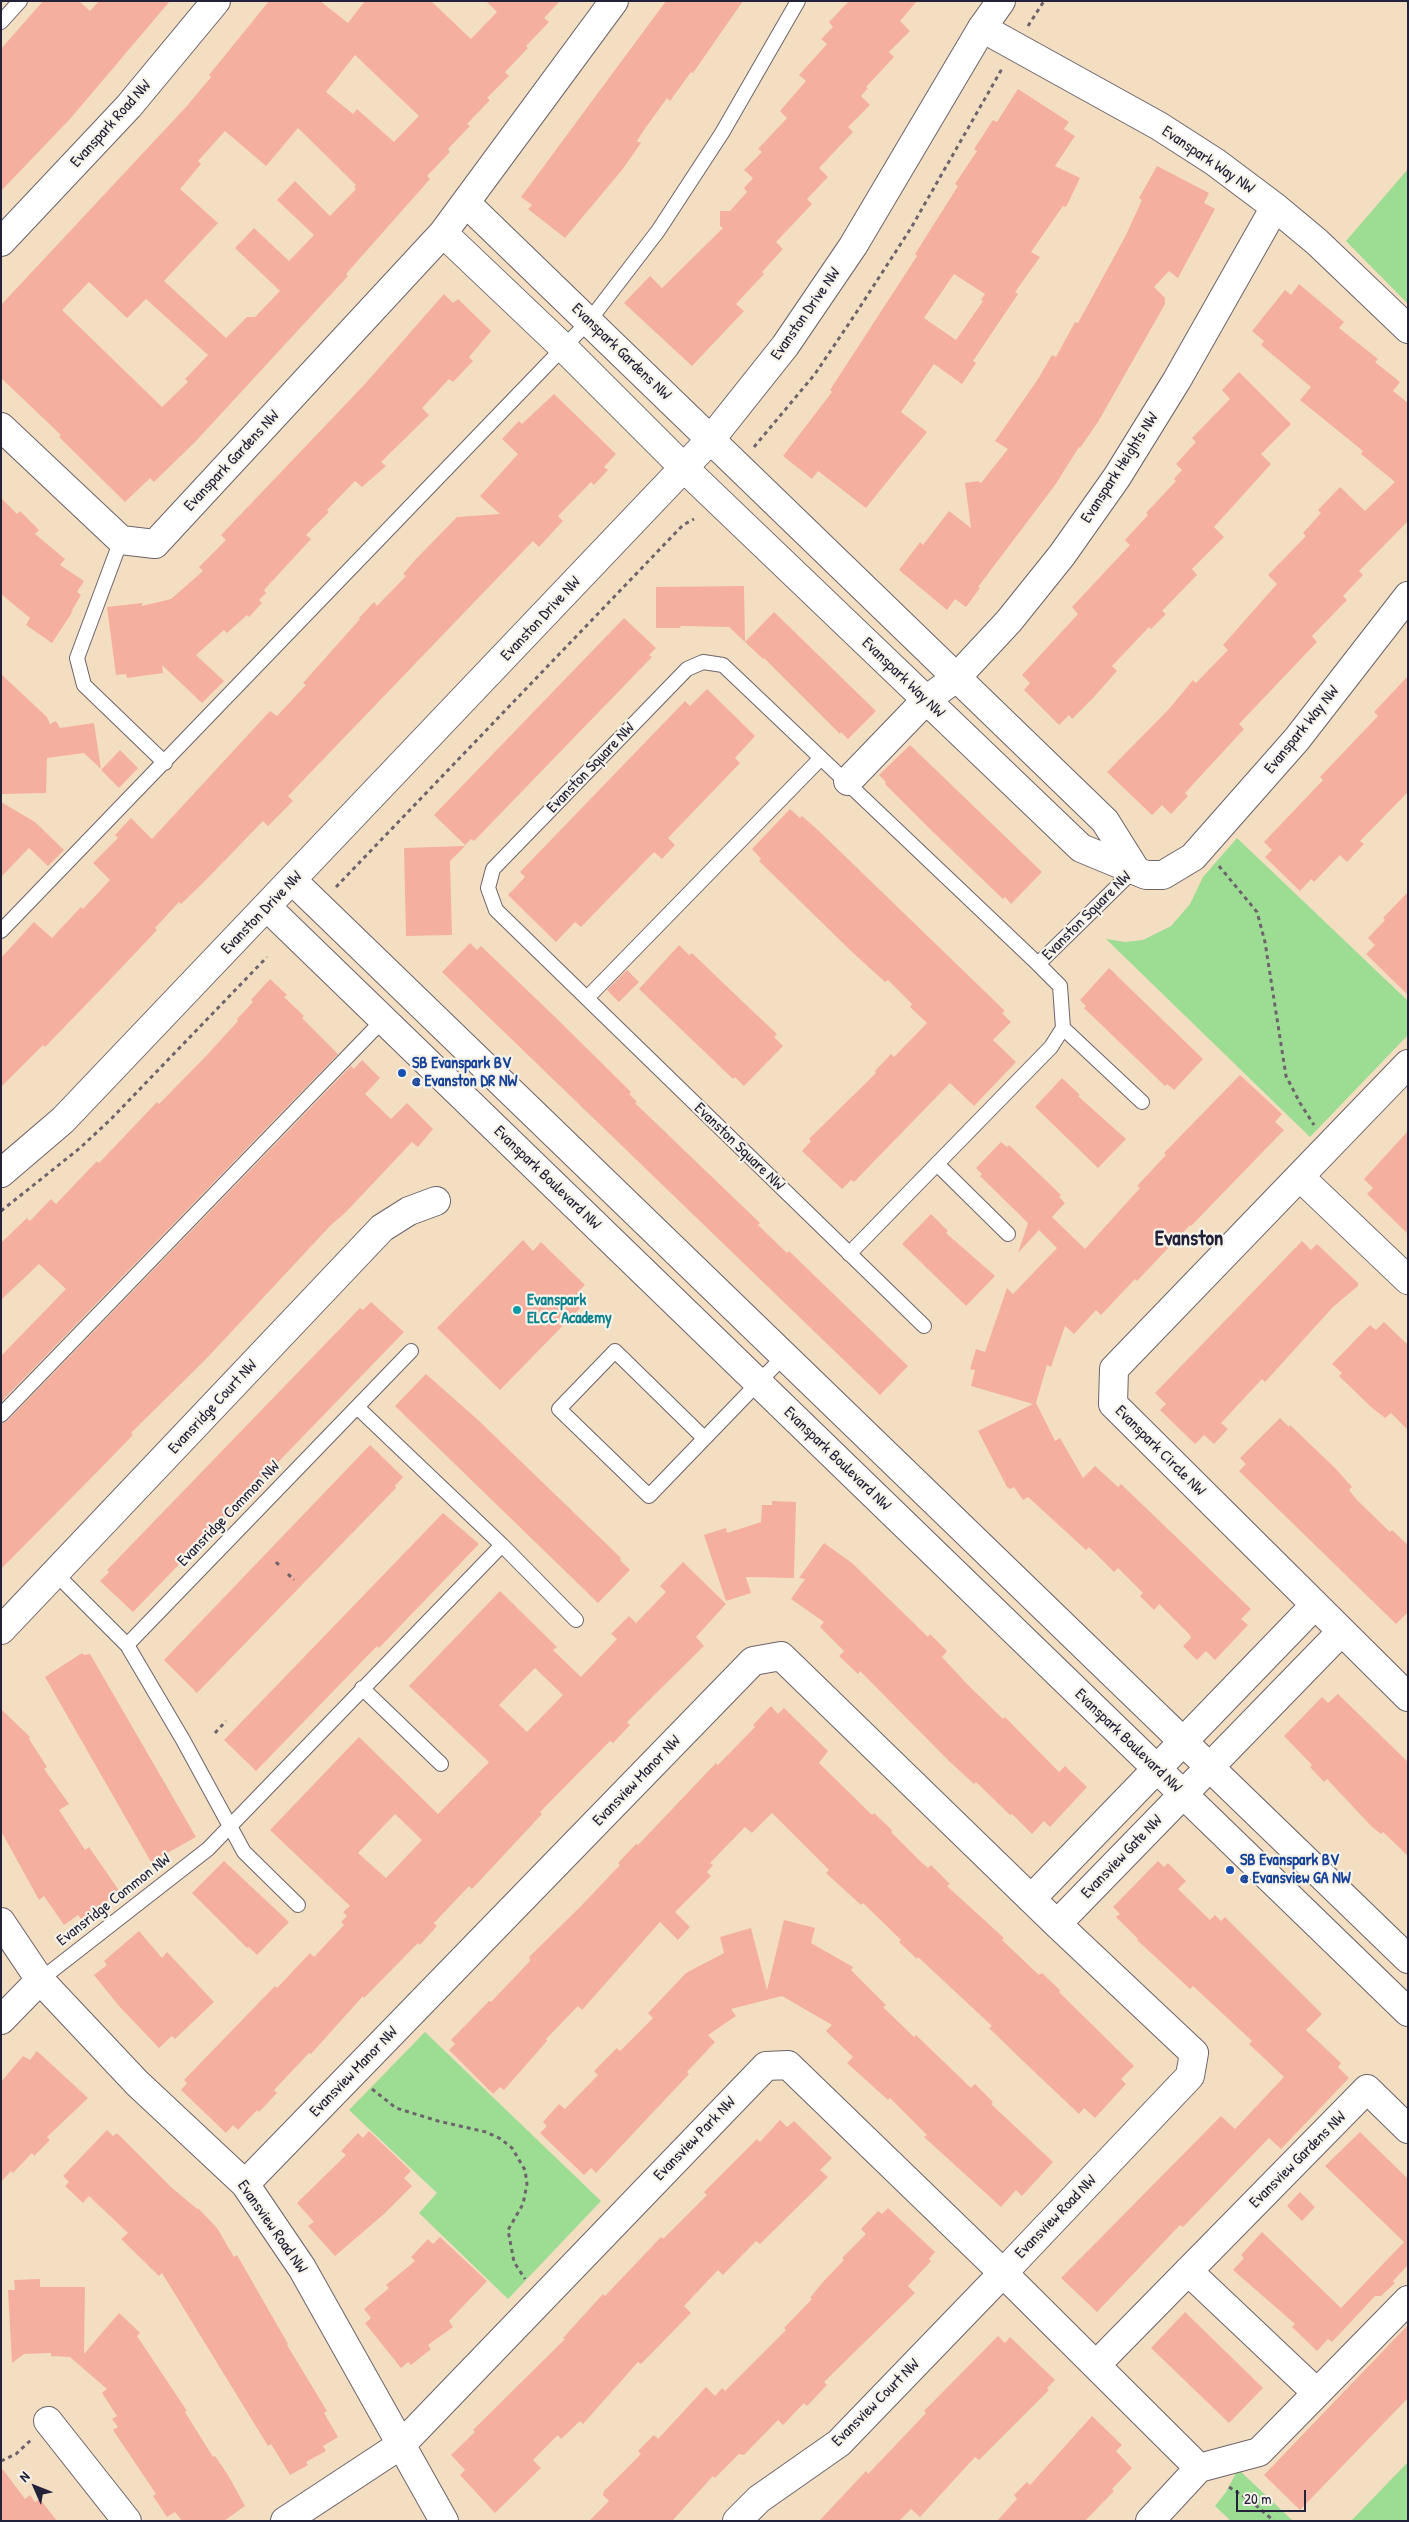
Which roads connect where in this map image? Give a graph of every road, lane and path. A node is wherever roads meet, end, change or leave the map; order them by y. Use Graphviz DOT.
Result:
graph roads {
  1 [pos="20,1"];
  2 [pos="216,1"];
  3 [pos="614,1"];
  4 [pos="798,1"];
  5 [pos="1002,1"];
  6 [pos="1044,1"];
  7 [pos="1,22"];
  8 [pos="982,28"];
  9 [pos="1015,46"];
  10 [pos="466,203"];
  11 [pos="1275,207"];
  12 [pos="443,233"];
  13 [pos="1,242"];
  14 [pos="590,321"];
  15 [pos="1408,329"];
  16 [pos="564,348"];
  17 [pos="1,427"];
  18 [pos="711,439"];
  19 [pos="754,447"];
  20 [pos="684,468"];
  21 [pos="694,519"];
  22 [pos="121,540"];
  23 [pos="1408,596"];
  24 [pos="956,678"];
  25 [pos="926,700"];
  26 [pos="821,758"];
  27 [pos="165,763"];
  28 [pos="848,781"];
  29 [pos="1213,861"];
  30 [pos="1135,869"];
  31 [pos="292,881"];
  32 [pos="334,890"];
  33 [pos="267,907"];
  34 [pos="1,931"];
  35 [pos="267,957"];
  36 [pos="1038,964"];
  37 [pos="587,998"];
  38 [pos="383,1020"];
  39 [pos="1063,1028"];
  40 [pos="1408,1064"];
  41 [pos="1142,1102"];
  42 [pos="1320,1131"];
  43 [pos="937,1164"];
  44 [pos="1,1173"];
  45 [pos="1300,1177"];
  46 [pos="436,1201"];
  47 [pos="1,1211"];
  48 [pos="1008,1234"];
  49 [pos="849,1254"];
  50 [pos="1408,1280"];
  51 [pos="924,1326"];
  52 [pos="411,1351"];
  53 [pos="784,1356"];
  54 [pos="758,1383"];
  55 [pos="357,1407"];
  56 [pos="1,1415"];
  57 [pos="704,1438"];
  58 [pos="502,1545"];
  59 [pos="276,1562"];
  60 [pos="281,1567"];
  61 [pos="55,1573"];
  62 [pos="288,1574"];
  63 [pos="294,1580"];
  64 [pos="1314,1606"];
  65 [pos="576,1620"];
  66 [pos="1,1630"];
  67 [pos="1341,1632"];
  68 [pos="127,1645"];
  69 [pos="362,1688"];
  70 [pos="1408,1697"];
  71 [pos="226,1721"];
  72 [pos="215,1733"];
  73 [pos="1182,1742"];
  74 [pos="441,1764"];
  75 [pos="1209,1768"];
  76 [pos="1157,1769"];
  77 [pos="1183,1794"];
  78 [pos="230,1826"];
  79 [pos="298,1905"];
  80 [pos="1044,1911"];
  81 [pos="1,1922"];
  82 [pos="1408,1959"];
  83 [pos="40,1980"];
  84 [pos="1408,2012"];
  85 [pos="1,2020"];
  86 [pos="366,2060"];
  87 [pos="1408,2129"];
  88 [pos="245,2184"];
  89 [pos="1188,2271"];
  90 [pos="1003,2273"];
  91 [pos="543,2297"];
  92 [pos="1408,2300"];
  93 [pos="1096,2365"];
  94 [pos="1317,2393"];
  95 [pos="48,2422"];
  96 [pos="402,2444"];
  97 [pos="1,2461"];
  98 [pos="1199,2468"];
  99 [pos="127,2521"];
  100 [pos="285,2521"];
  101 [pos="444,2521"];
  102 [pos="738,2521"];
  103 [pos="1150,2521"];
  104 [pos="1274,2521"];
  1 -- 7 [label="lane"];
  2 -- 13 [label="street, Evanspark Road NW"];
  3 -- 10 [label="street, Evanspark Gardens NW"];
  4 -- 14 [label="lane"];
  5 -- 8 [label="street, Evanston Drive NW"];
  6 -- 9 [label="path"];
  8 -- 9 [label="street, Evanspark Way NW"];
  8 -- 18 [label="street, Evanston Drive NW"];
  9 -- 11 [label="street, Evanspark Way NW"];
  9 -- 19 [label="path"];
  10 -- 12 [label="street, Evanspark Gardens NW"];
  10 -- 14 [label="street, Evanspark Gardens NW"];
  11 -- 15 [label="street, Evanspark Way NW"];
  11 -- 24 [label="street, Evanspark Heights NW"];
  12 -- 16 [label="street"];
  12 -- 22 [label="street, Evanspark Gardens NW"];
  14 -- 16 [label="lane"];
  14 -- 18 [label="street, Evanspark Gardens NW"];
  16 -- 20 [label="street"];
  16 -- 27 [label="lane"];
  17 -- 22 [label="street"];
  18 -- 20 [label="street, Evanston Drive NW"];
  18 -- 24 [label="street"];
  20 -- 25 [label="street, Evanspark Way NW"];
  20 -- 31 [label="street, Evanston Drive NW"];
  21 -- 32 [label="path"];
  22 -- 27 [label="lane"];
  23 -- 30 [label="street, Evanspark Way NW"];
  24 -- 25 [label="street, Evanspark Heights NW"];
  24 -- 30 [label="street"];
  25 -- 28 [label="street"];
  25 -- 30 [label="street, Evanspark Way NW"];
  26 -- 28 [label="lane, Evanston Square NW"];
  26 -- 37 [label="lane"];
  26 -- 37 [label="lane, Evanston Square NW"];
  27 -- 34 [label="lane"];
  28 -- 36 [label="lane, Evanston Square NW"];
  29 -- 42 [label="path"];
  30 -- 36 [label="lane, Evanston Square NW"];
  31 -- 33 [label="street, Evanston Drive NW"];
  31 -- 53 [label="street"];
  33 -- 38 [label="street, Evanspark Boulevard NW"];
  33 -- 44 [label="street, Evanston Drive NW"];
  35 -- 47 [label="path"];
  36 -- 39 [label="lane, Evanston Square NW"];
  37 -- 49 [label="lane, Evanston Square NW"];
  38 -- 54 [label="street, Evanspark Boulevard NW"];
  38 -- 56 [label="lane"];
  39 -- 41 [label="lane"];
  39 -- 43 [label="lane"];
  40 -- 45 [label="street, Evanspark Circle NW"];
  43 -- 48 [label="lane"];
  43 -- 49 [label="lane"];
  45 -- 50 [label="street"];
  45 -- 64 [label="street, Evanspark Circle NW"];
  46 -- 61 [label="street, Evansridge Court NW"];
  49 -- 51 [label="lane, Evanston Square NW"];
  52 -- 55 [label="lane, Evansridge Common NW"];
  53 -- 54 [label="lane"];
  53 -- 73 [label="street"];
  54 -- 57 [label="lane"];
  54 -- 76 [label="street, Evanspark Boulevard NW"];
  55 -- 58 [label="lane"];
  55 -- 68 [label="lane, Evansridge Common NW"];
  57 -- 57 [label="lane"];
  58 -- 65 [label="lane"];
  58 -- 69 [label="lane, Evansridge Common NW"];
  59 -- 60 [label="path"];
  61 -- 66 [label="street, Evansridge Court NW"];
  61 -- 68 [label="lane"];
  62 -- 63 [label="path"];
  64 -- 67 [label="street, Evanspark Circle NW"];
  64 -- 73 [label="street"];
  67 -- 70 [label="street, Evanspark Circle NW"];
  67 -- 75 [label="street"];
  68 -- 78 [label="lane"];
  69 -- 74 [label="lane"];
  69 -- 78 [label="lane, Evansridge Common NW"];
  71 -- 72 [label="path"];
  73 -- 75 [label="street"];
  73 -- 76 [label="street"];
  75 -- 77 [label="street, Evansview Gate NW"];
  75 -- 82 [label="street"];
  76 -- 77 [label="street, Evanspark Boulevard NW"];
  76 -- 80 [label="street"];
  77 -- 80 [label="street, Evansview Gate NW"];
  77 -- 84 [label="street, Evanspark Boulevard NW"];
  78 -- 79 [label="lane"];
  78 -- 83 [label="lane, Evansridge Common NW"];
  80 -- 86 [label="street, Evansview Manor NW"];
  80 -- 90 [label="street, Evansview Road NW"];
  81 -- 83 [label="street, Evansview Road NW"];
  83 -- 85 [label="street"];
  83 -- 88 [label="street, Evansview Road NW"];
  86 -- 88 [label="street, Evansview Manor NW"];
  86 -- 91 [label="path"];
  87 -- 89 [label="street, Evansview Gardens NW"];
  88 -- 96 [label="street, Evansview Road NW"];
  89 -- 93 [label="street, Evansview Gardens NW"];
  89 -- 94 [label="street"];
  90 -- 91 [label="street, Evansview Park NW"];
  90 -- 93 [label="street, Evansview Road NW"];
  90 -- 102 [label="street, Evansview Court NW"];
  91 -- 96 [label="street, Evansview Park NW"];
  92 -- 94 [label="street"];
  93 -- 98 [label="street, Evansview Road NW"];
  94 -- 98 [label="street"];
  95 -- 97 [label="path"];
  95 -- 99 [label="street"];
  96 -- 100 [label="street, Evansview Park NW"];
  96 -- 101 [label="street, Evansview Road NW"];
  98 -- 103 [label="street"];
  98 -- 104 [label="path"];
}
